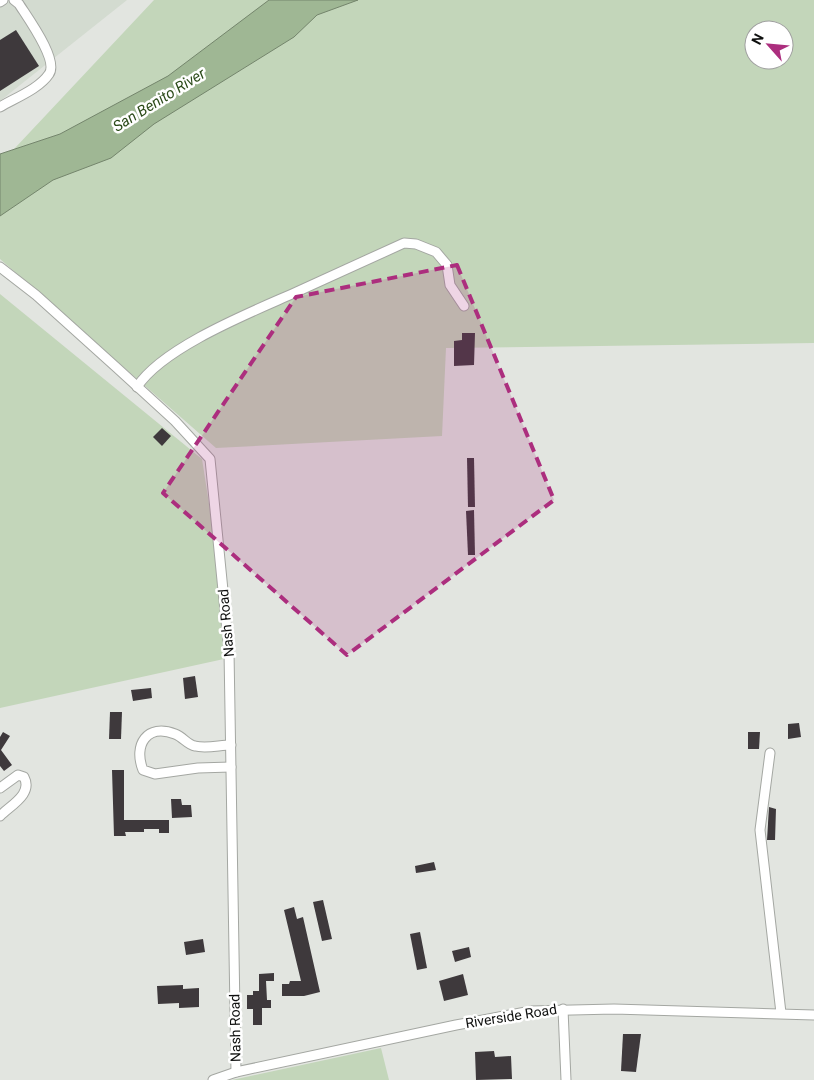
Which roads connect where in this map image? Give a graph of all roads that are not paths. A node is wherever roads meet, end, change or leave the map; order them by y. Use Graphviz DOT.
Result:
graph roads {
  1 [pos="14,0"];
  2 [pos="0,107"];
  3 [pos="0,267"];
  4 [pos="464,306"];
  5 [pos="137,387"];
  6 [pos="231,745"];
  7 [pos="770,753"];
  8 [pos="231,767"];
  9 [pos="0,788"];
  10 [pos="0,816"];
  11 [pos="563,1008"];
  12 [pos="781,1012"];
  13 [pos="814,1015"];
  14 [pos="236,1072"];
  15 [pos="213,1080"];
  16 [pos="566,1080"];
  1 -- 2 [label="street"];
  3 -- 5 [label="street, Nash Road"];
  4 -- 5 [label="street"];
  5 -- 6 [label="street, Nash Road"];
  6 -- 8 [label="street, Nash Road"];
  6 -- 8 [label="street"];
  7 -- 12 [label="street"];
  8 -- 14 [label="street, Nash Road"];
  9 -- 10 [label="street"];
  11 -- 12 [label="street, Riverside Road"];
  11 -- 14 [label="street, Riverside Road"];
  11 -- 16 [label="street"];
  12 -- 13 [label="street, Riverside Road"];
  14 -- 15 [label="street, Riverside Road"];
}
